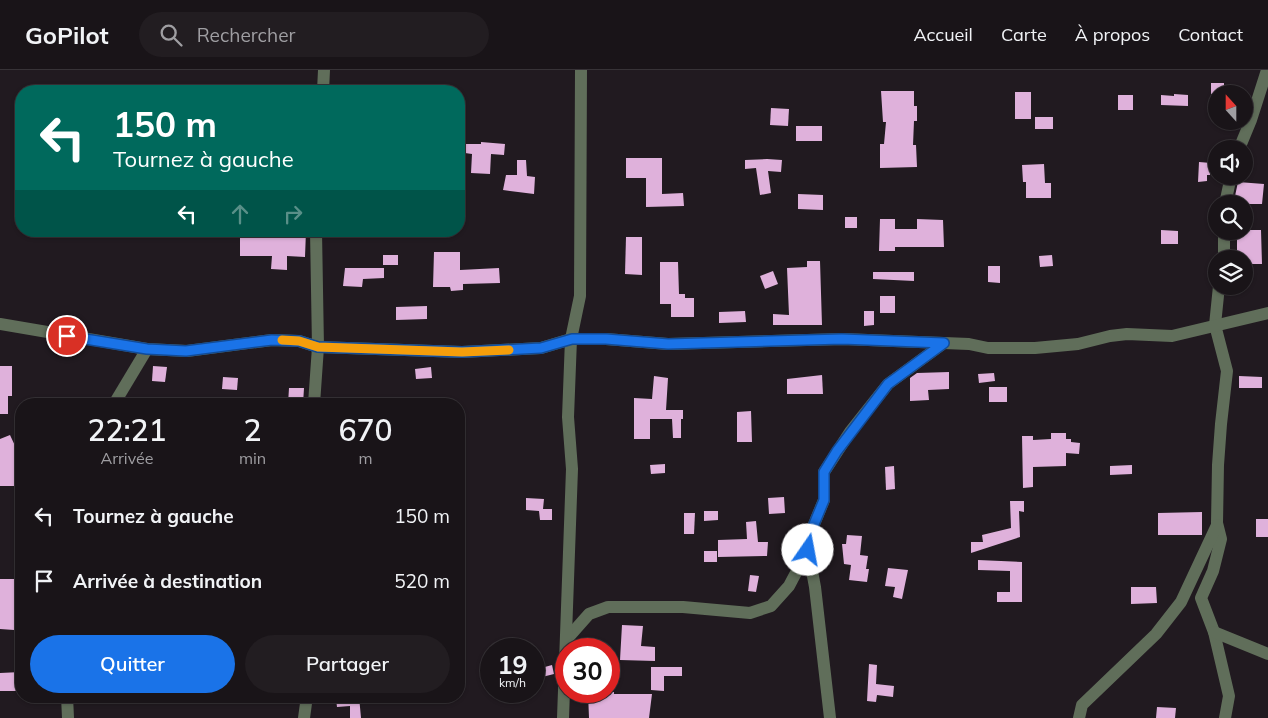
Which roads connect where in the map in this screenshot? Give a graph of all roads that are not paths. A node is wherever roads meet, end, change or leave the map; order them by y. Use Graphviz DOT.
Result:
graph roads {
  1 [pos="324,70"];
  2 [pos="582,70"];
  3 [pos="1267,70"];
  4 [pos="323,85"];
  5 [pos="1243,140"];
  6 [pos="316,237"];
  7 [pos="1218,295"];
  8 [pos="1268,313"];
  9 [pos="0,324"];
  10 [pos="1215,325"];
  11 [pos="572,339"];
  12 [pos="944,343"];
  13 [pos="318,347"];
  14 [pos="147,349"];
  15 [pos="118,398"];
  16 [pos="314,398"];
  17 [pos="1217,525"];
  18 [pos="808,550"];
  19 [pos="1214,632"];
  20 [pos="566,638"];
  21 [pos="568,638"];
  22 [pos="1268,654"];
  23 [pos="67,703"];
  24 [pos="306,703"];
  25 [pos="564,703"];
  26 [pos="68,718"];
  27 [pos="304,718"];
  28 [pos="563,718"];
  29 [pos="830,718"];
  30 [pos="1079,718"];
  31 [pos="1225,718"];
  1 -- 4 [label="street"];
  2 -- 11 [label="street"];
  3 -- 5 [label="street"];
  6 -- 13 [label="street"];
  7 -- 10 [label="street"];
  8 -- 10 [label="street"];
  9 -- 14 [label="street"];
  10 -- 12 [label="street"];
  10 -- 17 [label="street"];
  11 -- 12 [label="street"];
  11 -- 13 [label="street"];
  11 -- 20 [label="street"];
  12 -- 18 [label="street"];
  13 -- 14 [label="street"];
  13 -- 16 [label="street"];
  14 -- 15 [label="street"];
  17 -- 19 [label="street"];
  17 -- 30 [label="street"];
  18 -- 21 [label="street"];
  18 -- 29 [label="street"];
  19 -- 22 [label="street"];
  19 -- 31 [label="street"];
  23 -- 26 [label="street"];
  24 -- 27 [label="street"];
  25 -- 28 [label="street"];
}
